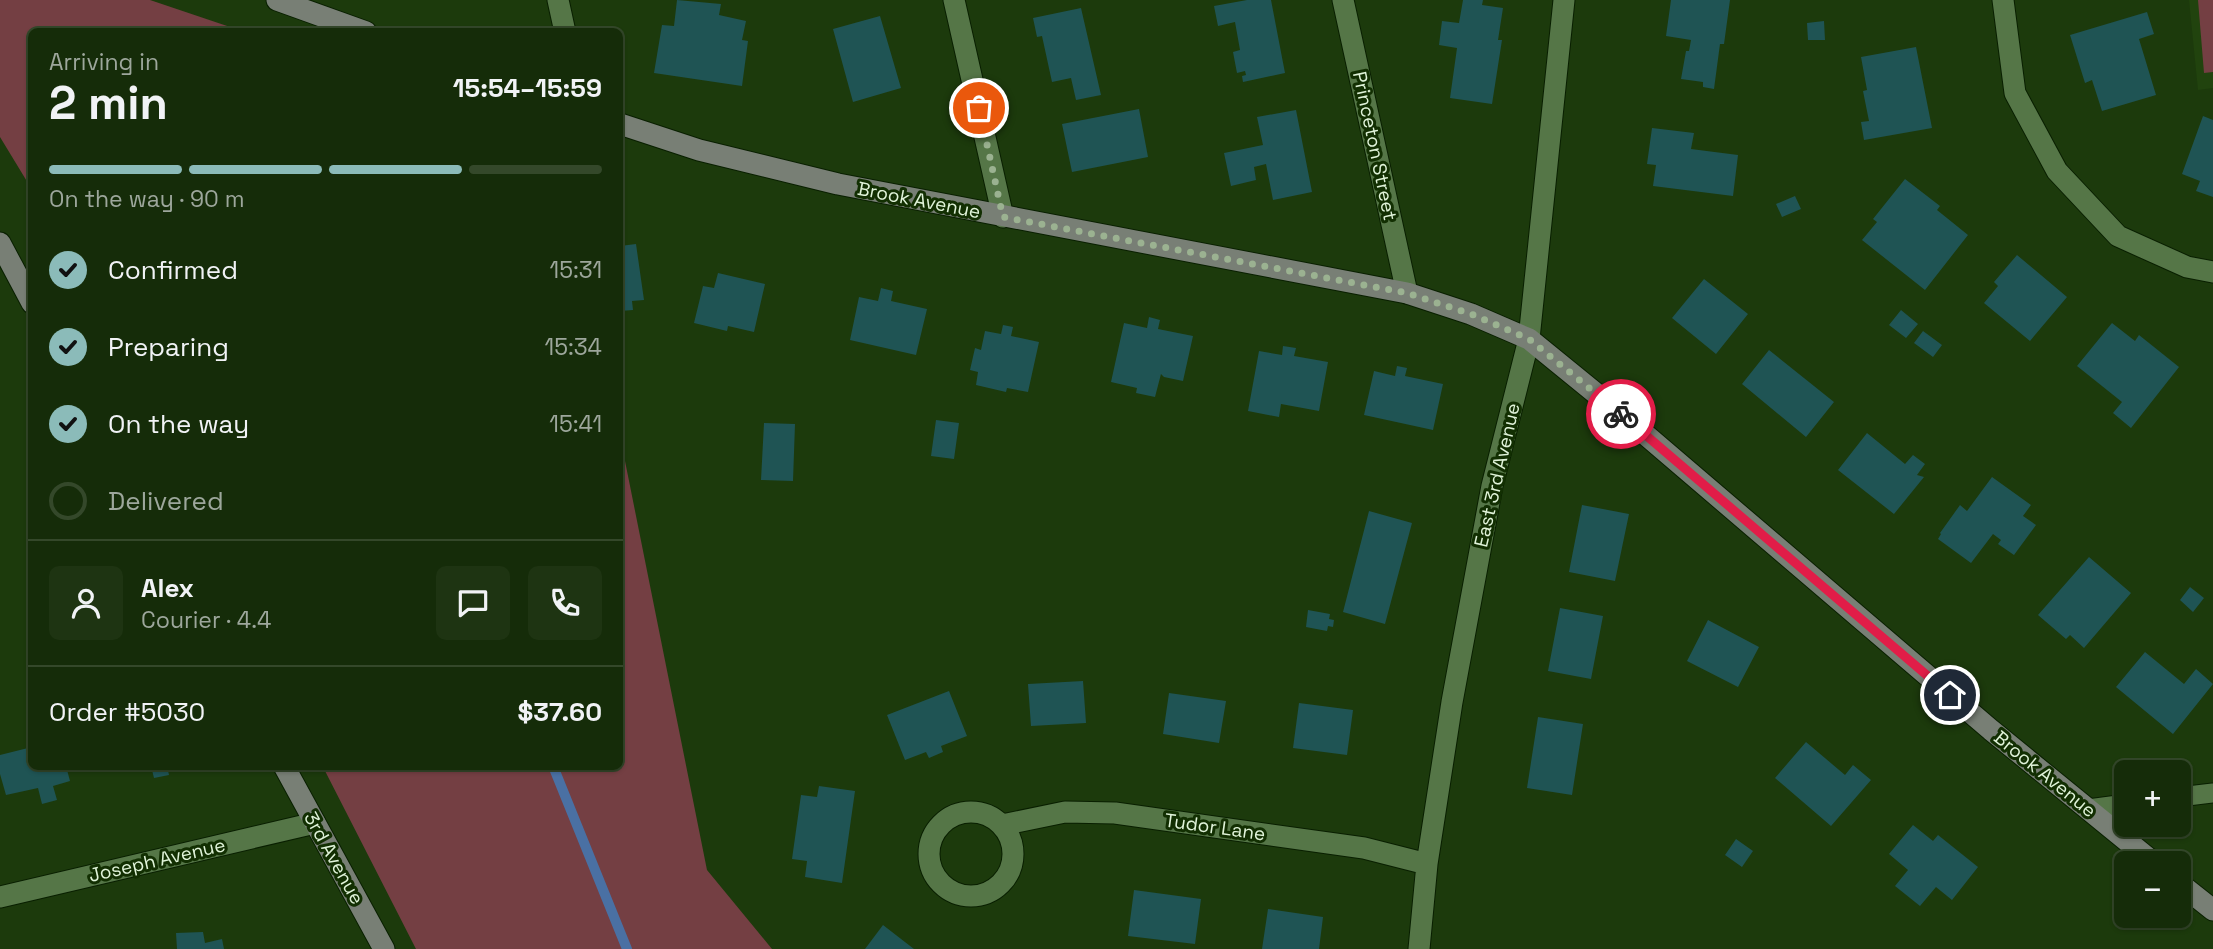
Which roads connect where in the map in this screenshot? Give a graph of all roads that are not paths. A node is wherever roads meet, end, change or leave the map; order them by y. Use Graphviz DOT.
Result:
graph roads {
  1 [pos="277,0"];
  2 [pos="558,0"];
  3 [pos="954,0"];
  4 [pos="1343,0"];
  5 [pos="1564,0"];
  6 [pos="2003,0"];
  7 [pos="355,28"];
  8 [pos="564,28"];
  9 [pos="623,125"];
  10 [pos="1003,217"];
  11 [pos="0,243"];
  12 [pos="2213,272"];
  13 [pos="1407,293"];
  14 [pos="28,296"];
  15 [pos="1529,339"];
  16 [pos="286,770"];
  17 [pos="2213,793"];
  18 [pos="2191,796"];
  19 [pos="2114,806"];
  20 [pos="2088,810"];
  21 [pos="315,823"];
  22 [pos="1002,825"];
  23 [pos="2139,851"];
  24 [pos="1427,864"];
  25 [pos="2191,893"];
  26 [pos="0,897"];
  27 [pos="2213,910"];
  28 [pos="384,949"];
  29 [pos="1419,949"];
  1 -- 7 [label="street"];
  2 -- 8 [label="street"];
  3 -- 10 [label="street"];
  4 -- 13 [label="street, Princeton Street"];
  5 -- 15 [label="street, East 3rd Avenue"];
  6 -- 12 [label="street"];
  9 -- 10 [label="street, Brook Avenue"];
  10 -- 13 [label="street, Brook Avenue"];
  11 -- 14 [label="street"];
  13 -- 15 [label="street, Brook Avenue"];
  15 -- 20 [label="street, Brook Avenue"];
  15 -- 24 [label="street, East 3rd Avenue"];
  16 -- 21 [label="street, 3rd Avenue"];
  17 -- 18 [label="lane"];
  19 -- 20 [label="lane"];
  20 -- 23 [label="street, Brook Avenue"];
  21 -- 26 [label="street, Joseph Avenue"];
  21 -- 28 [label="street, 3rd Avenue"];
  22 -- 24 [label="street, Tudor Lane"];
  24 -- 29 [label="street, East 3rd Avenue"];
  25 -- 27 [label="street"];
}
